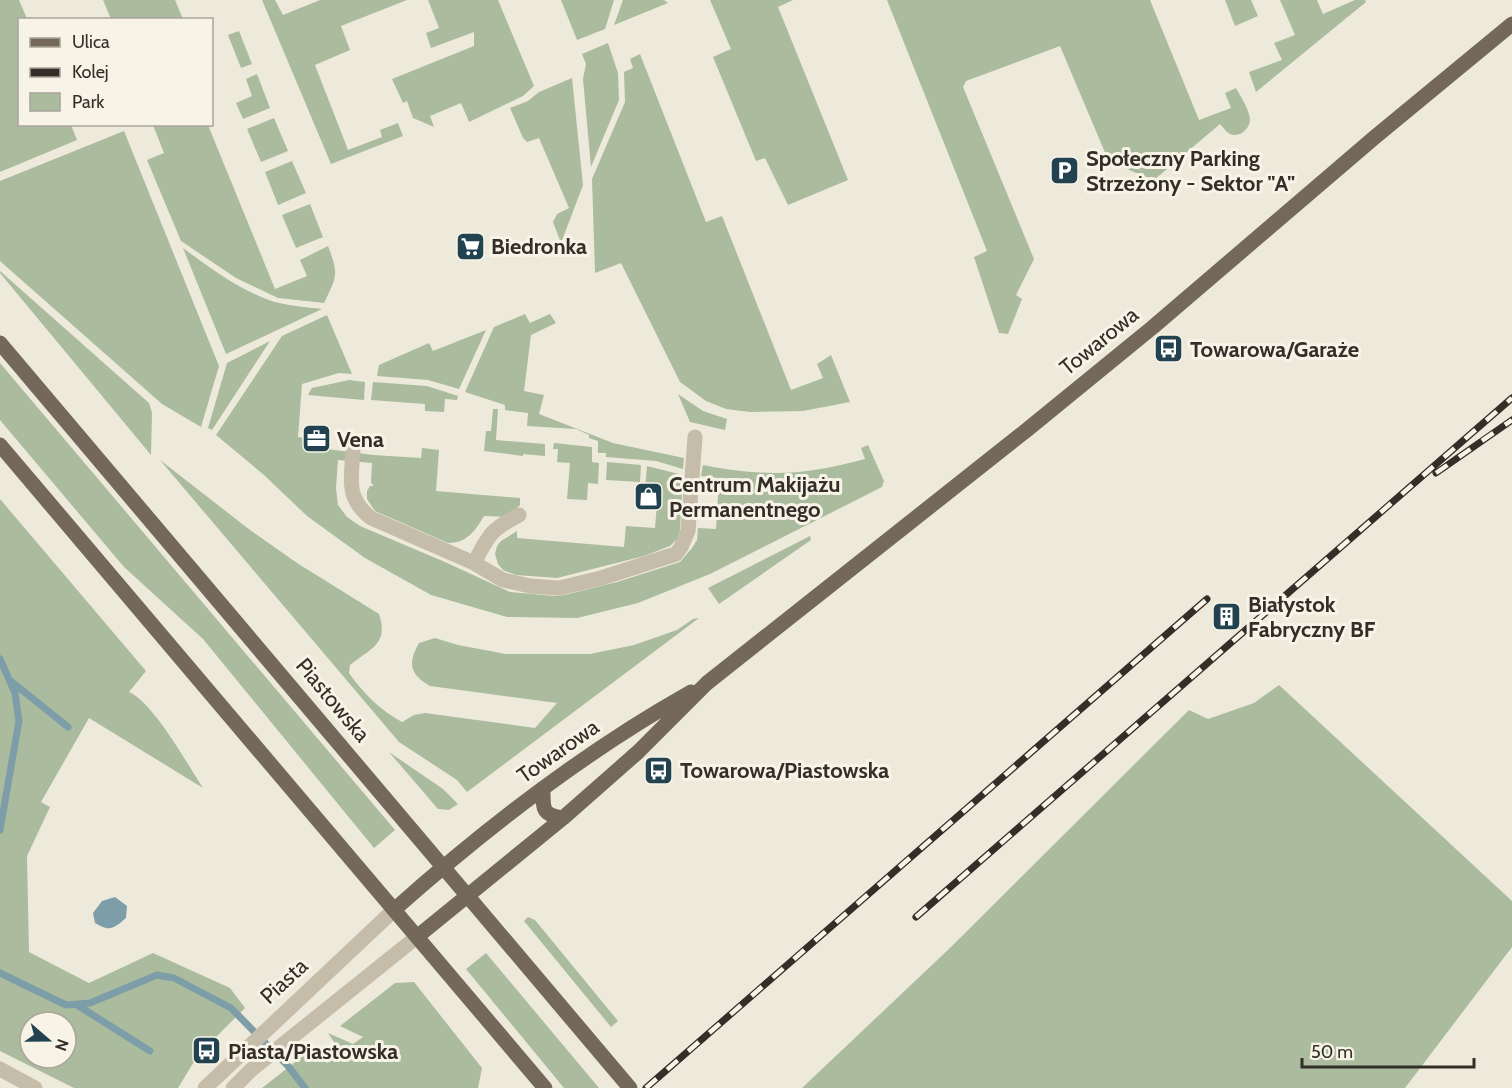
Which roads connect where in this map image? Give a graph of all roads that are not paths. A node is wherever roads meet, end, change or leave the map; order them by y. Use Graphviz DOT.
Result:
graph roads {
  1 [pos="1512,24"];
  2 [pos="0,343"];
  3 [pos="695,437"];
  4 [pos="0,446"];
  5 [pos="353,451"];
  6 [pos="519,515"];
  7 [pos="474,563"];
  8 [pos="706,683"];
  9 [pos="543,789"];
  10 [pos="563,818"];
  11 [pos="444,866"];
  12 [pos="469,896"];
  13 [pos="394,909"];
  14 [pos="418,936"];
  15 [pos="0,1069"];
  16 [pos="35,1088"];
  17 [pos="205,1088"];
  18 [pos="234,1088"];
  19 [pos="546,1088"];
  20 [pos="630,1088"];
  1 -- 8 [label="main road, Towarowa"];
  2 -- 11 [label="main road, Piastowska"];
  3 -- 7 [label="street"];
  4 -- 13 [label="main road"];
  5 -- 7 [label="street"];
  6 -- 7 [label="street"];
  8 -- 9 [label="main road, Towarowa"];
  8 -- 10 [label="main road, Towarowa"];
  9 -- 10 [label="main road"];
  9 -- 11 [label="main road, Towarowa"];
  10 -- 12 [label="main road, Towarowa"];
  11 -- 12 [label="main road, Piastowska"];
  11 -- 13 [label="main road, Towarowa"];
  12 -- 14 [label="main road, Towarowa"];
  12 -- 20 [label="main road, Piastowska"];
  13 -- 14 [label="main road"];
  13 -- 17 [label="street, Piasta"];
  14 -- 18 [label="street"];
  14 -- 19 [label="main road"];
  15 -- 16 [label="street"];
}
